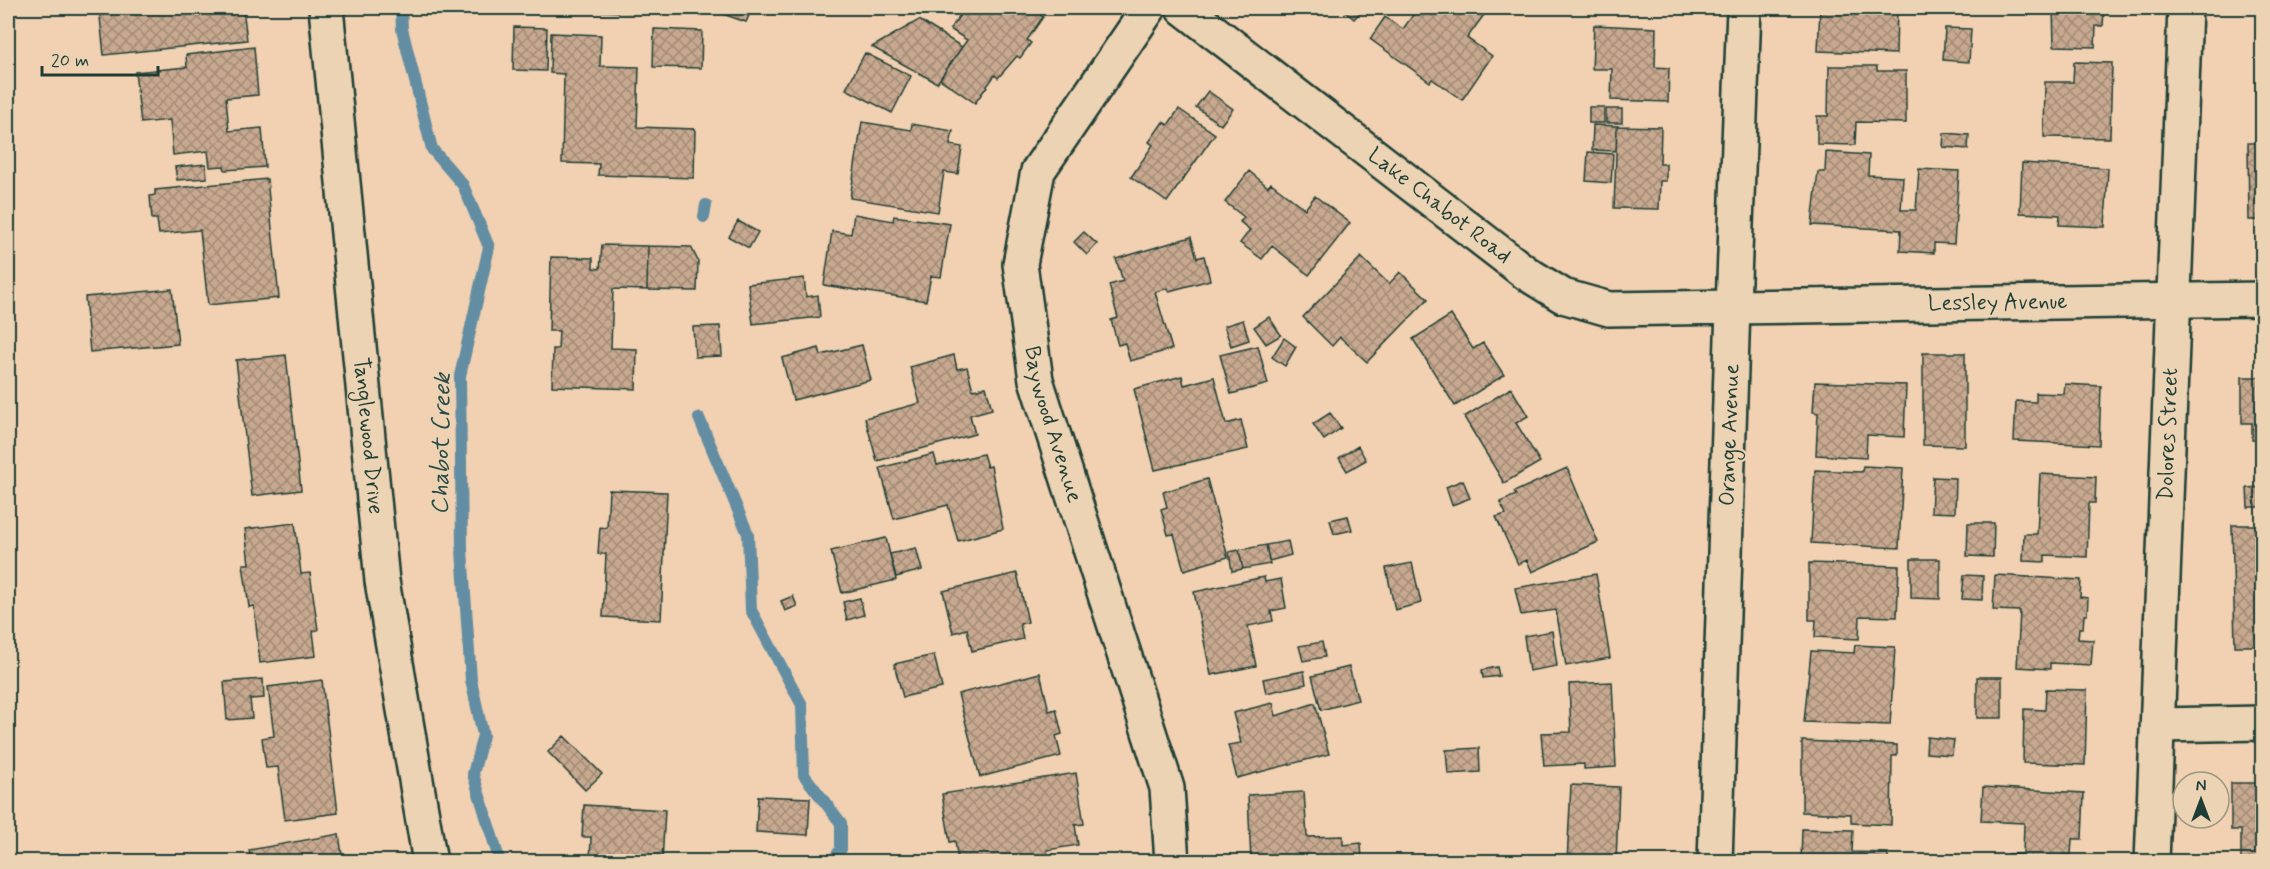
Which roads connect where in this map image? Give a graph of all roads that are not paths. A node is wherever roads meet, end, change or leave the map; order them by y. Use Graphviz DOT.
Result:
graph roads {
  1 [pos="326,8"];
  2 [pos="1149,8"];
  3 [pos="1183,8"];
  4 [pos="1744,8"];
  5 [pos="2185,8"];
  6 [pos="2262,298"];
  7 [pos="2173,300"];
  8 [pos="1733,307"];
  9 [pos="2262,723"];
  10 [pos="2157,725"];
  11 [pos="430,861"];
  12 [pos="1172,861"];
  13 [pos="1715,861"];
  14 [pos="2152,861"];
  1 -- 11 [label="street, Tanglewood Drive"];
  2 -- 12 [label="street, Baywood Avenue"];
  3 -- 8 [label="street, Lake Chabot Road"];
  4 -- 8 [label="street, Orange Avenue"];
  5 -- 7 [label="street, Dolores Street"];
  6 -- 7 [label="street, Lessley Avenue"];
  7 -- 8 [label="street, Lessley Avenue"];
  7 -- 10 [label="street, Dolores Street"];
  8 -- 13 [label="street, Orange Avenue"];
  9 -- 10 [label="street"];
  10 -- 14 [label="street, Dolores Street"];
}
